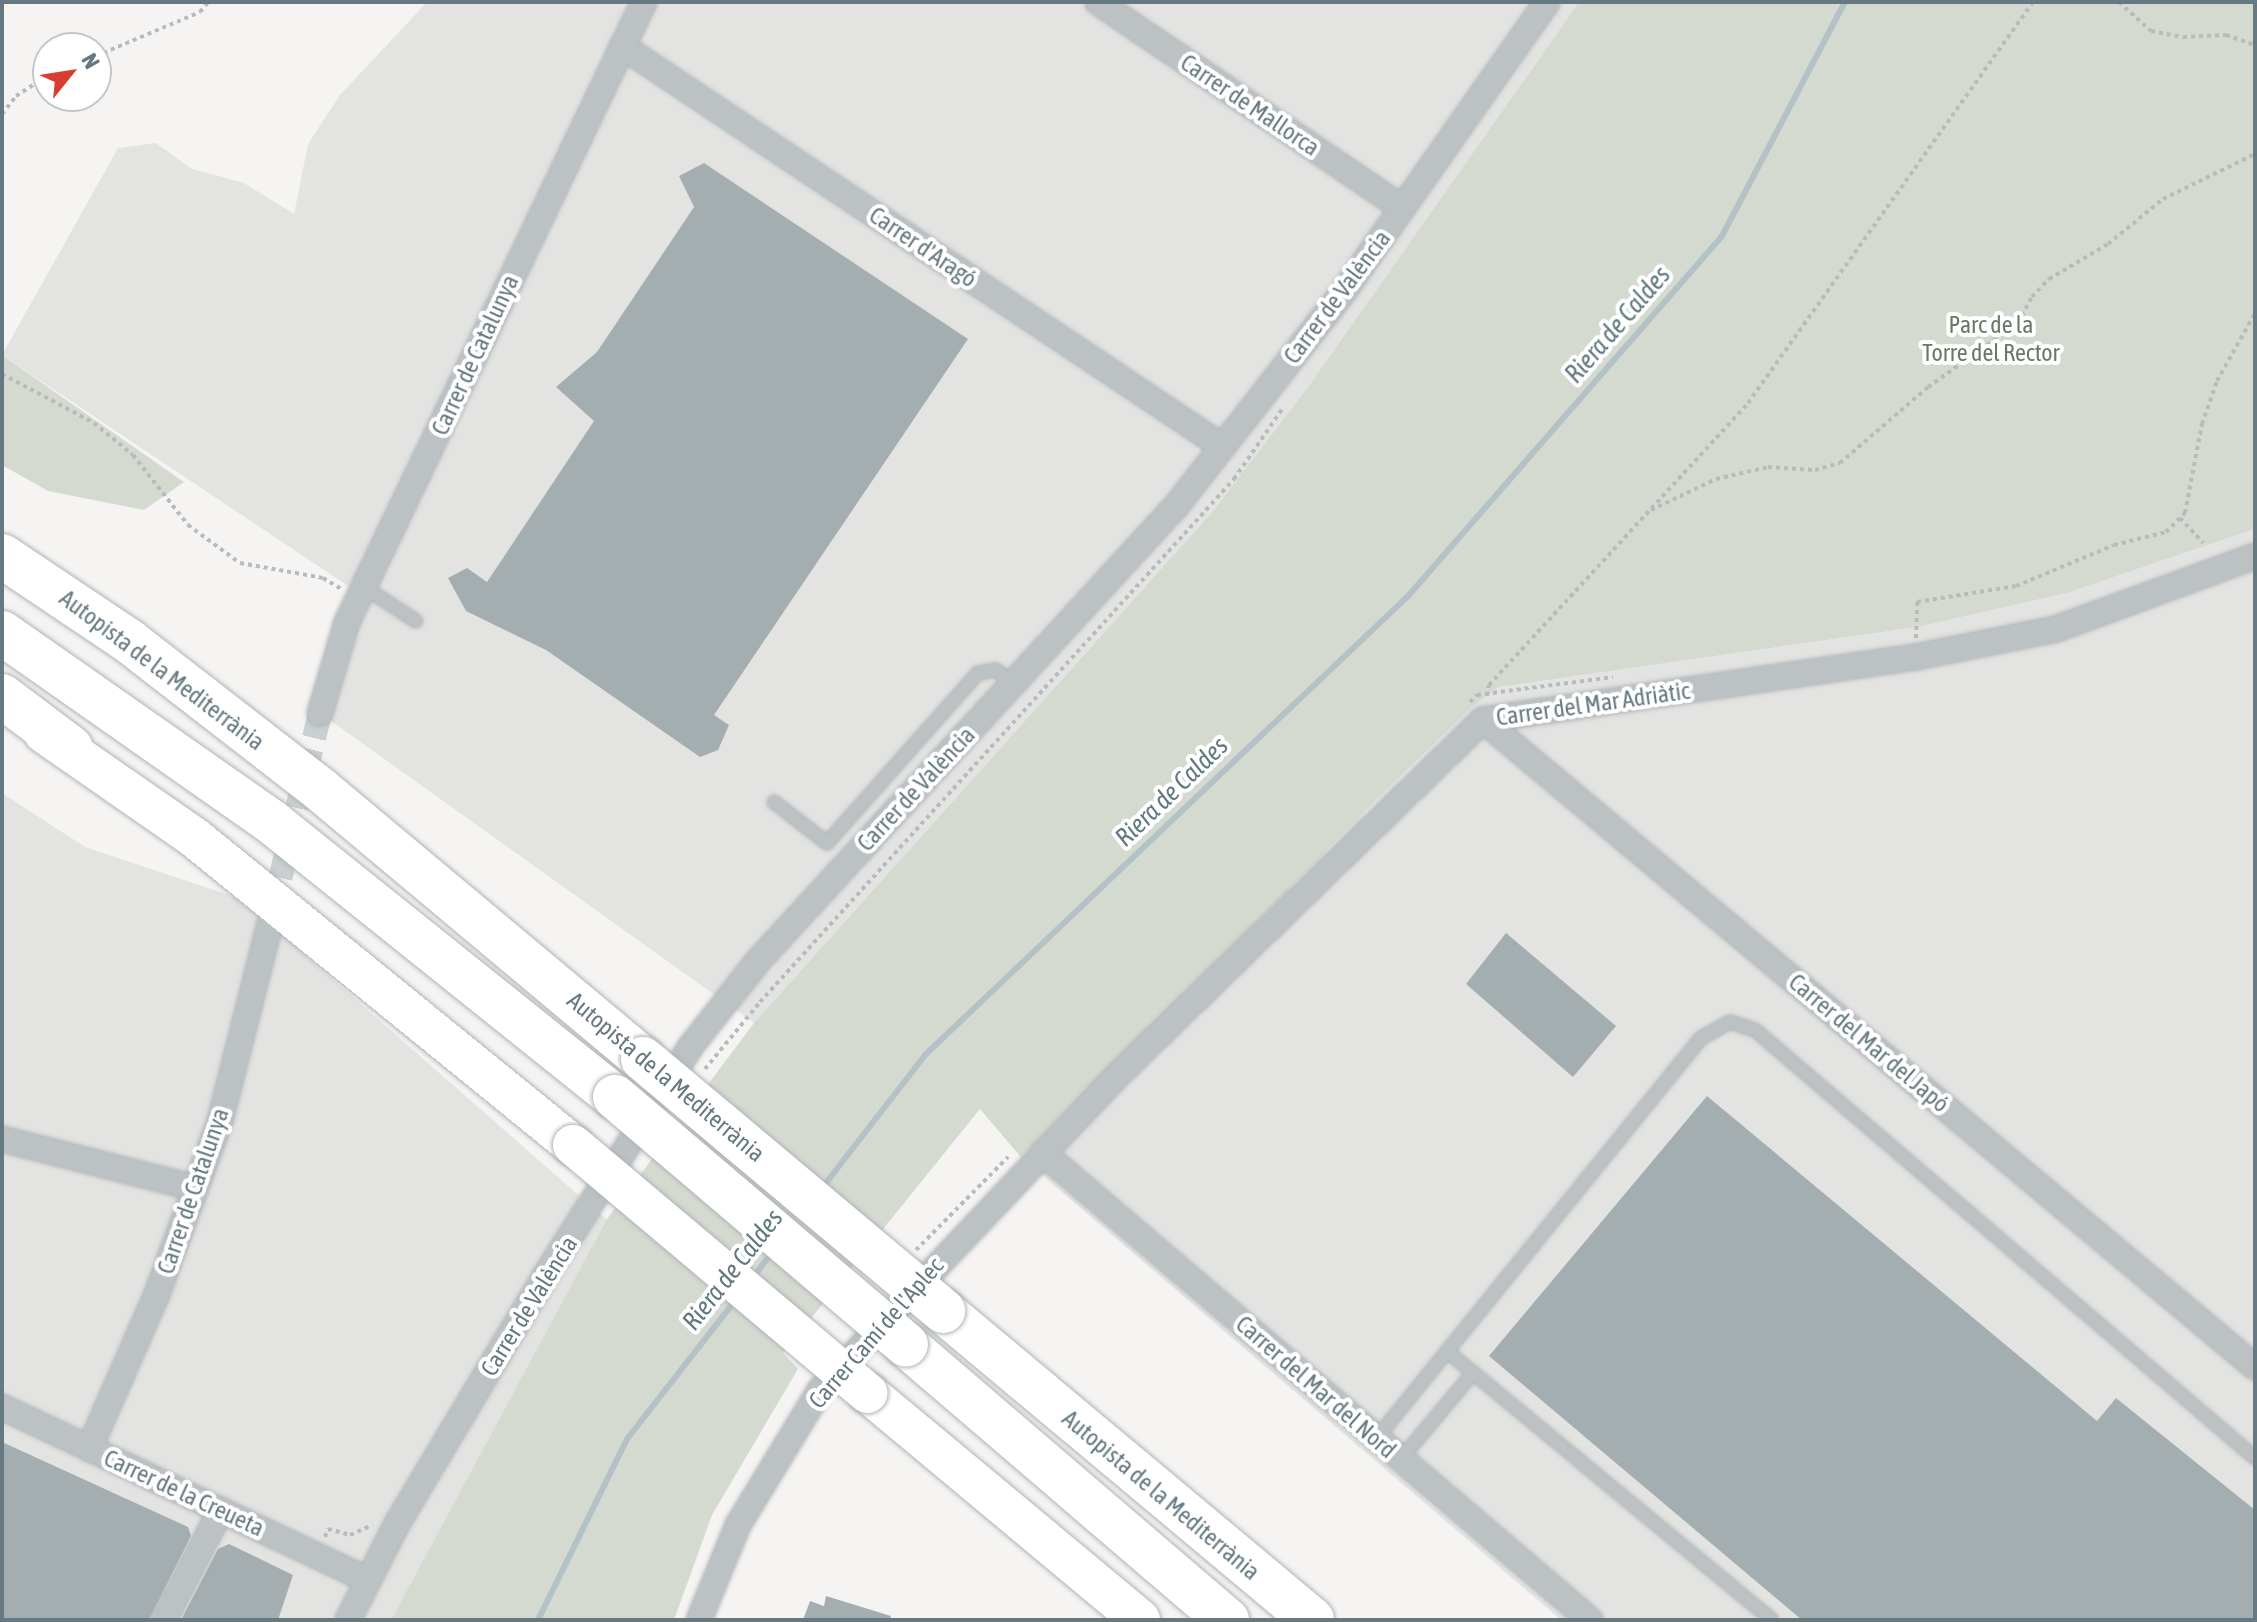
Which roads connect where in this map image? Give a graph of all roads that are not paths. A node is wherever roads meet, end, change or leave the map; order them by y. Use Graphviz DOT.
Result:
graph roads {
  1 [pos="644,2"];
  2 [pos="1098,2"];
  3 [pos="1547,2"];
  4 [pos="622,46"];
  5 [pos="1402,208"];
  6 [pos="1223,447"];
  7 [pos="2,556"];
  8 [pos="2255,556"];
  9 [pos="361,593"];
  10 [pos="416,621"];
  11 [pos="2,633"];
  12 [pos="1013,684"];
  13 [pos="2,696"];
  14 [pos="2,710"];
  15 [pos="320,713"];
  16 [pos="1474,713"];
  17 [pos="71,748"];
  18 [pos="774,802"];
  19 [pos="270,923"];
  20 [pos="2,1139"];
  21 [pos="1043,1153"];
  22 [pos="195,1188"];
  23 [pos="1448,1352"];
  24 [pos="2255,1367"];
  25 [pos="1473,1373"];
  26 [pos="2,1407"];
  27 [pos="1376,1439"];
  28 [pos="89,1449"];
  29 [pos="2255,1458"];
  30 [pos="1400,1460"];
  31 [pos="221,1510"];
  32 [pos="366,1579"];
  33 [pos="164,1620"];
  34 [pos="348,1620"];
  35 [pos="699,1620"];
  36 [pos="1140,1620"];
  37 [pos="1227,1620"];
  38 [pos="1312,1620"];
  39 [pos="1590,1620"];
  40 [pos="1772,1620"];
  1 -- 4 [label="street, Carrer de Catalunya"];
  2 -- 5 [label="street, Carrer de Mallorca"];
  3 -- 5 [label="street, Carrer de València"];
  4 -- 6 [label="street, Carrer d'Aragó"];
  4 -- 9 [label="street, Carrer de Catalunya"];
  5 -- 6 [label="street, Carrer de València"];
  6 -- 12 [label="street, Carrer de València"];
  7 -- 38 [label="highway, Autopista de la Mediterrània, bridge"];
  8 -- 16 [label="street, Carrer del Mar Adriàtic"];
  9 -- 10 [label="lane"];
  9 -- 15 [label="street, Carrer de Catalunya"];
  11 -- 37 [label="highway, Autopista de la Mediterrània, bridge"];
  12 -- 18 [label="lane"];
  12 -- 32 [label="street, Carrer de València"];
  13 -- 17 [label="highway"];
  14 -- 17 [label="highway"];
  16 -- 21 [label="street, Carrer del Mar Adriàtic"];
  16 -- 24 [label="street, Carrer del Mar del Japó"];
  17 -- 36 [label="highway, bridge"];
  19 -- 22 [label="street, Carrer de Catalunya"];
  20 -- 22 [label="street"];
  21 -- 27 [label="street, Carrer del Mar del Nord"];
  21 -- 35 [label="street, Carrer Camí de l'Aplec"];
  22 -- 28 [label="street, Carrer de Catalunya"];
  23 -- 25 [label="lane"];
  23 -- 27 [label="lane"];
  23 -- 29 [label="lane"];
  25 -- 30 [label="lane"];
  25 -- 40 [label="lane"];
  26 -- 28 [label="street, Carrer de la Creueta"];
  27 -- 30 [label="street, Carrer del Mar del Nord"];
  28 -- 31 [label="street, Carrer de la Creueta"];
  30 -- 39 [label="street, Carrer del Mar del Nord"];
  31 -- 32 [label="street, Carrer de la Creueta"];
  31 -- 33 [label="street"];
  32 -- 34 [label="street, Carrer de València"];
}
